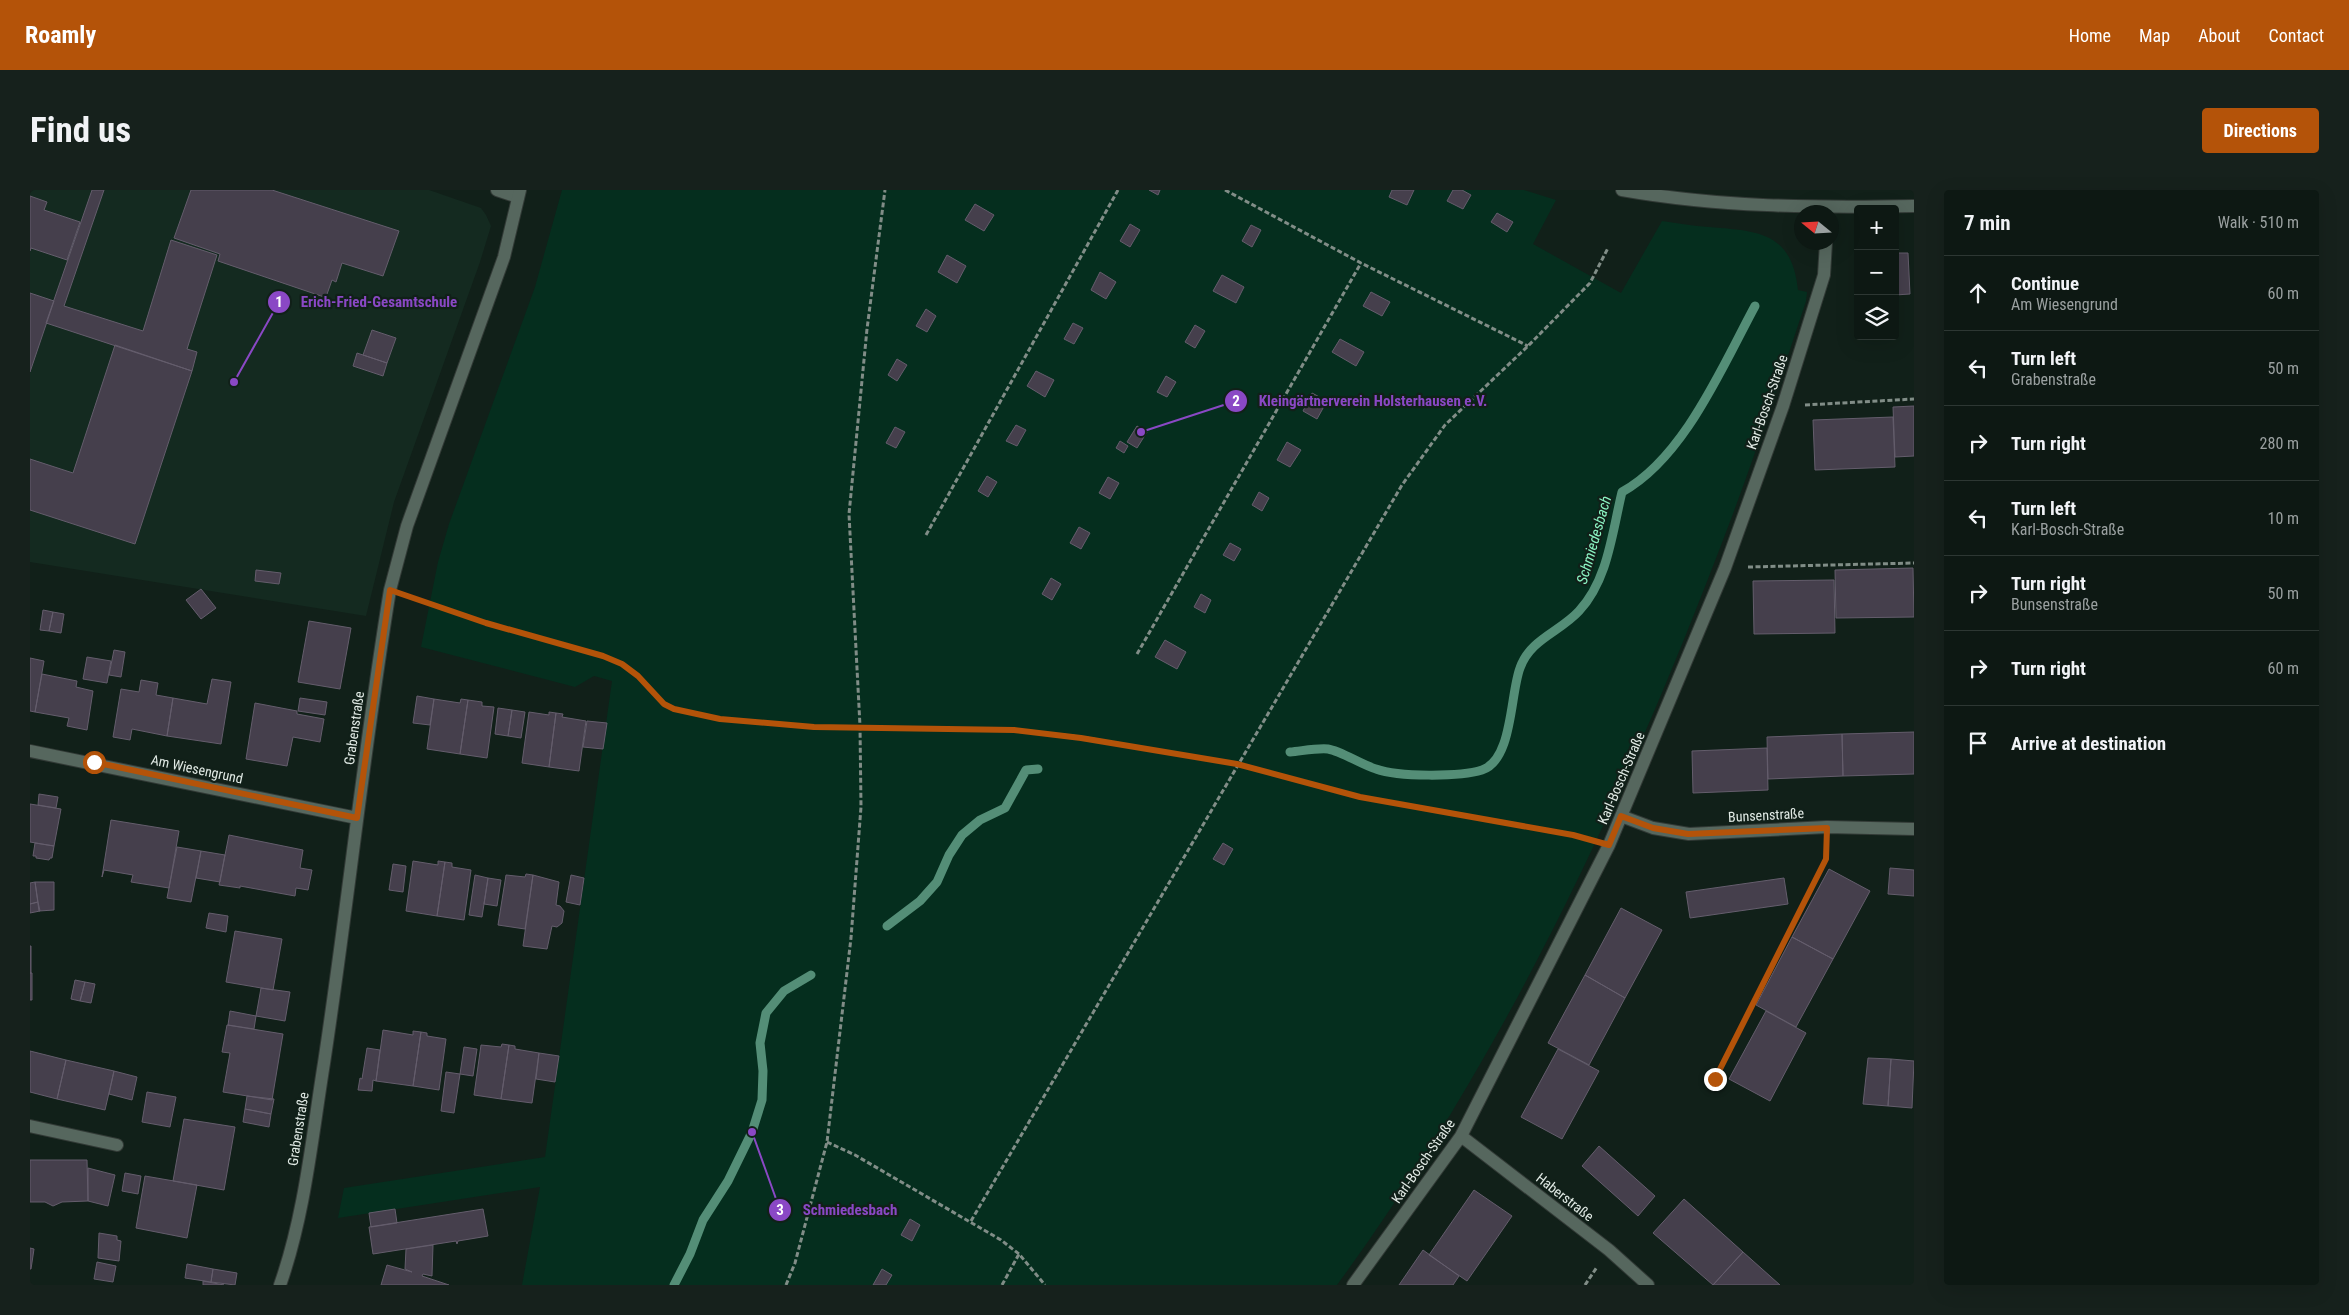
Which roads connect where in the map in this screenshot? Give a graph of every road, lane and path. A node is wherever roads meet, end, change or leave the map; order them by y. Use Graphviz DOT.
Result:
graph roads {
  1 [pos="496,190"];
  2 [pos="885,190"];
  3 [pos="1118,190"];
  4 [pos="1225,190"];
  5 [pos="1622,190"];
  6 [pos="519,194"];
  7 [pos="1914,206"];
  8 [pos="1794,208"];
  9 [pos="1839,209"];
  10 [pos="1608,248"];
  11 [pos="1826,250"];
  12 [pos="1361,264"];
  13 [pos="1528,346"];
  14 [pos="1914,399"];
  15 [pos="1783,406"];
  16 [pos="926,535"];
  17 [pos="1914,563"];
  18 [pos="1725,568"];
  19 [pos="390,590"];
  20 [pos="1137,654"];
  21 [pos="860,726"];
  22 [pos="30,751"];
  23 [pos="1237,764"];
  24 [pos="1621,816"];
  25 [pos="357,818"];
  26 [pos="1827,828"];
  27 [pos="1914,829"];
  28 [pos="1609,845"];
  29 [pos="1715,1079"];
  30 [pos="30,1126"];
  31 [pos="1461,1136"];
  32 [pos="827,1142"];
  33 [pos="117,1145"];
  34 [pos="971,1221"];
  35 [pos="1019,1254"];
  36 [pos="280,1285"];
  37 [pos="786,1285"];
  38 [pos="1002,1285"];
  39 [pos="1045,1285"];
  40 [pos="1353,1285"];
  41 [pos="1648,1285"];
  1 -- 6 [label="street"];
  2 -- 21 [label="path"];
  3 -- 16 [label="path"];
  4 -- 12 [label="path"];
  5 -- 8 [label="street"];
  6 -- 19 [label="street, Grabenstraße"];
  7 -- 9 [label="street"];
  10 -- 13 [label="path"];
  11 -- 15 [label="street, Karl-Bosch-Straße"];
  12 -- 13 [label="path"];
  12 -- 20 [label="path"];
  13 -- 23 [label="path"];
  14 -- 15 [label="path"];
  15 -- 18 [label="street, Karl-Bosch-Straße"];
  17 -- 18 [label="path"];
  18 -- 24 [label="street, Karl-Bosch-Straße"];
  19 -- 21 [label="path"];
  19 -- 25 [label="street, Grabenstraße"];
  21 -- 23 [label="path"];
  21 -- 32 [label="path"];
  22 -- 25 [label="street, Am Wiesengrund"];
  23 -- 28 [label="path"];
  23 -- 34 [label="path"];
  24 -- 26 [label="street, Bunsenstraße"];
  24 -- 28 [label="street, Karl-Bosch-Straße"];
  25 -- 36 [label="street, Grabenstraße"];
  26 -- 27 [label="street, Bunsenstraße"];
  26 -- 29 [label="path"];
  28 -- 31 [label="street, Karl-Bosch-Straße"];
  30 -- 33 [label="street"];
  31 -- 40 [label="street, Karl-Bosch-Straße"];
  31 -- 41 [label="street, Haberstraße"];
  32 -- 34 [label="path"];
  32 -- 37 [label="path"];
  34 -- 35 [label="path"];
  35 -- 38 [label="path"];
  35 -- 39 [label="path"];
}
